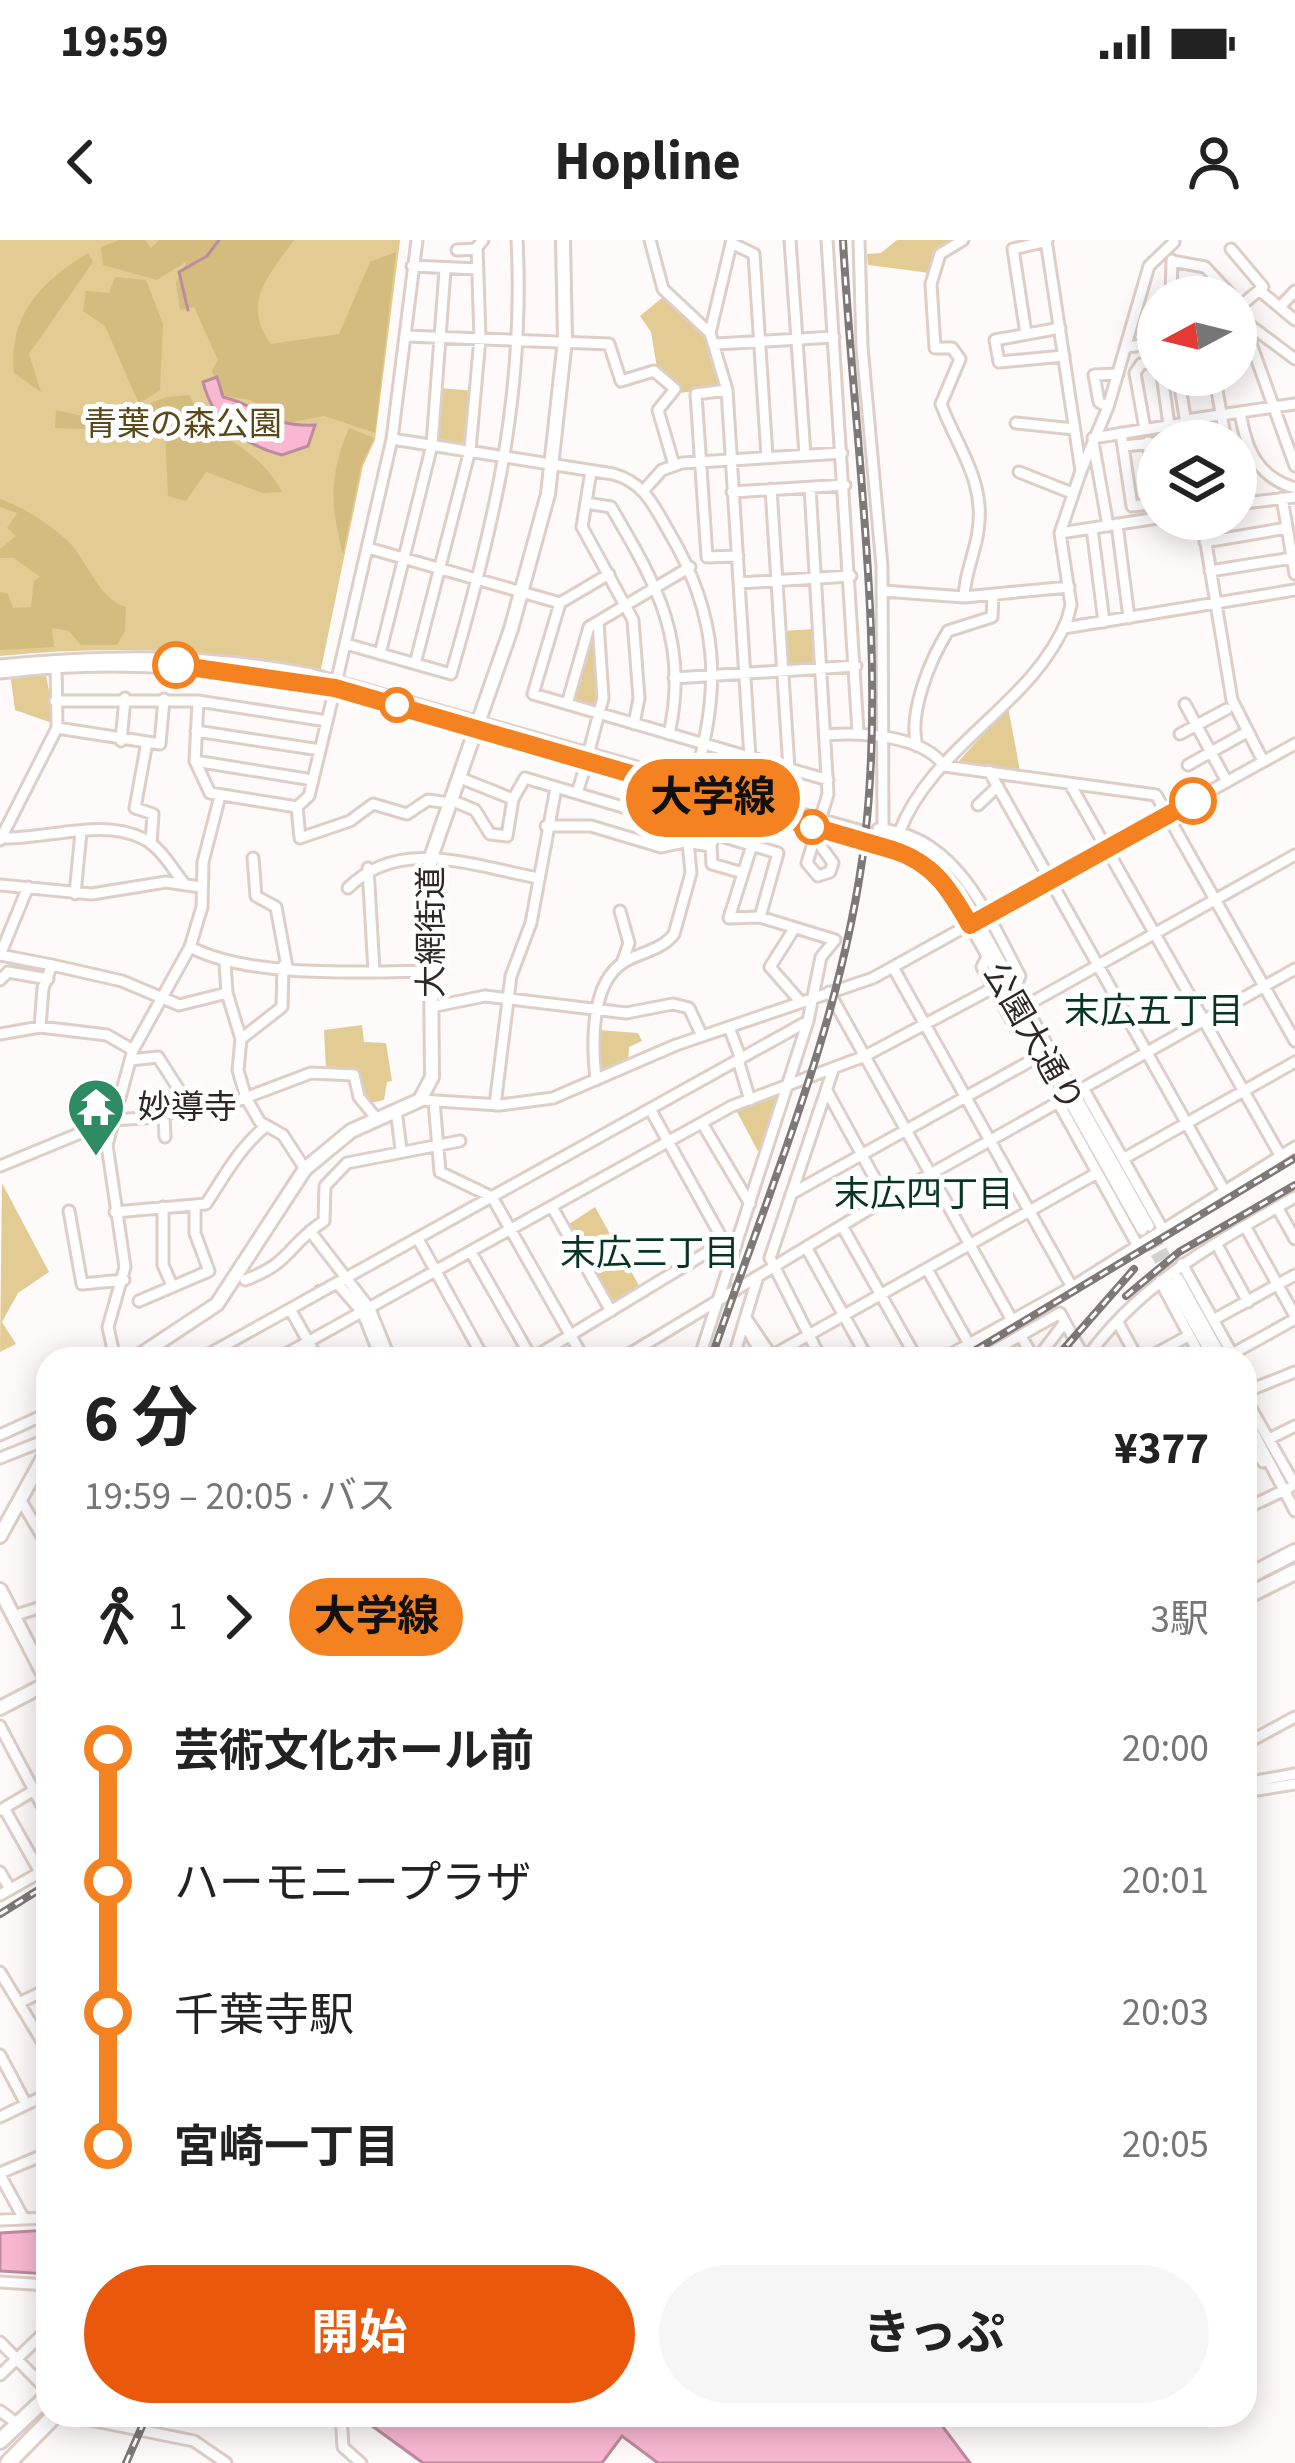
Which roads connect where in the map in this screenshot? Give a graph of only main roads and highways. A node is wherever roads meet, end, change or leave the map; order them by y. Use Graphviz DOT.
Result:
graph roads {
  1 [pos="563,240"];
  2 [pos="152,1347"];
  3 [pos="36,1470"];
  4 [pos="0,1536"];
  5 [pos="1295,1552"];
  6 [pos="1257,1569"];
  7 [pos="1295,1572"];
  8 [pos="0,1590"];
  9 [pos="1257,1591"];
  10 [pos="36,1659"];
  11 [pos="36,1689"];
  12 [pos="0,1708"];
  13 [pos="36,2406"];
  14 [pos="43,2427"];
  15 [pos="0,2441"];
  16 [pos="8,2463"];
  1 -- 2 [label="main road, 大網街道"];
  3 -- 4 [label="main road"];
  5 -- 6 [label="highway"];
  7 -- 9 [label="highway"];
  8 -- 10 [label="main road"];
  11 -- 12 [label="main road"];
  13 -- 15 [label="highway"];
  14 -- 16 [label="highway"];
}
